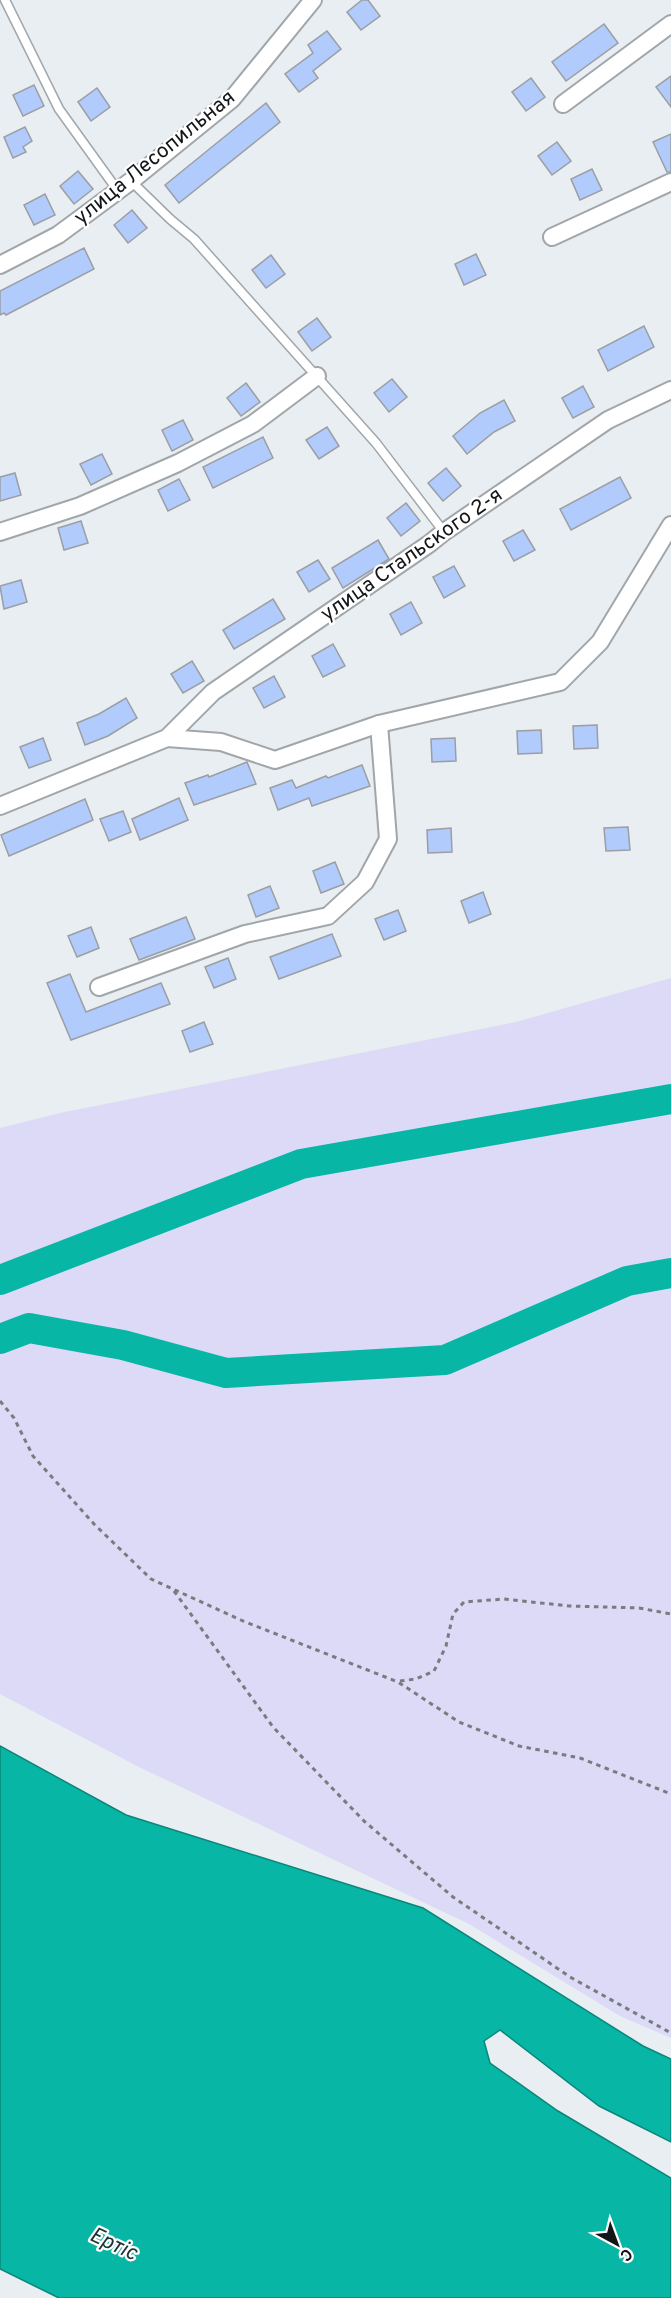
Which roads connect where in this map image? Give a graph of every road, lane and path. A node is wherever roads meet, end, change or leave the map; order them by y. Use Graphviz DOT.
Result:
graph roads {
  1 [pos="5,0"];
  2 [pos="313,0"];
  3 [pos="671,24"];
  4 [pos="563,104"];
  5 [pos="671,182"];
  6 [pos="124,186"];
  7 [pos="552,237"];
  8 [pos="0,265"];
  9 [pos="317,376"];
  10 [pos="664,393"];
  11 [pos="671,408"];
  12 [pos="671,525"];
  13 [pos="0,532"];
  14 [pos="444,532"];
  15 [pos="379,724"];
  16 [pos="167,738"];
  17 [pos="0,806"];
  18 [pos="99,987"];
  19 [pos="0,1401"];
  20 [pos="173,1589"];
  21 [pos="671,1614"];
  22 [pos="398,1682"];
  23 [pos="671,1794"];
  24 [pos="671,2033"];
  1 -- 6 [label="lane"];
  2 -- 6 [label="street, улица Лесопильная"];
  3 -- 4 [label="street"];
  5 -- 7 [label="street"];
  6 -- 8 [label="street, улица Лесопильная"];
  6 -- 9 [label="lane"];
  9 -- 13 [label="street"];
  9 -- 14 [label="lane"];
  10 -- 11 [label="street"];
  10 -- 14 [label="street, улица Стальского 2-я"];
  12 -- 15 [label="street, улица Стальского 2-я"];
  14 -- 16 [label="street, улица Стальского 2-я"];
  15 -- 16 [label="street, улица Стальского 2-я"];
  15 -- 18 [label="street"];
  16 -- 17 [label="street, улица Стальского 2-я"];
  19 -- 20 [label="path"];
  20 -- 22 [label="path"];
  20 -- 24 [label="path"];
  21 -- 22 [label="path"];
  22 -- 23 [label="path"];
}
